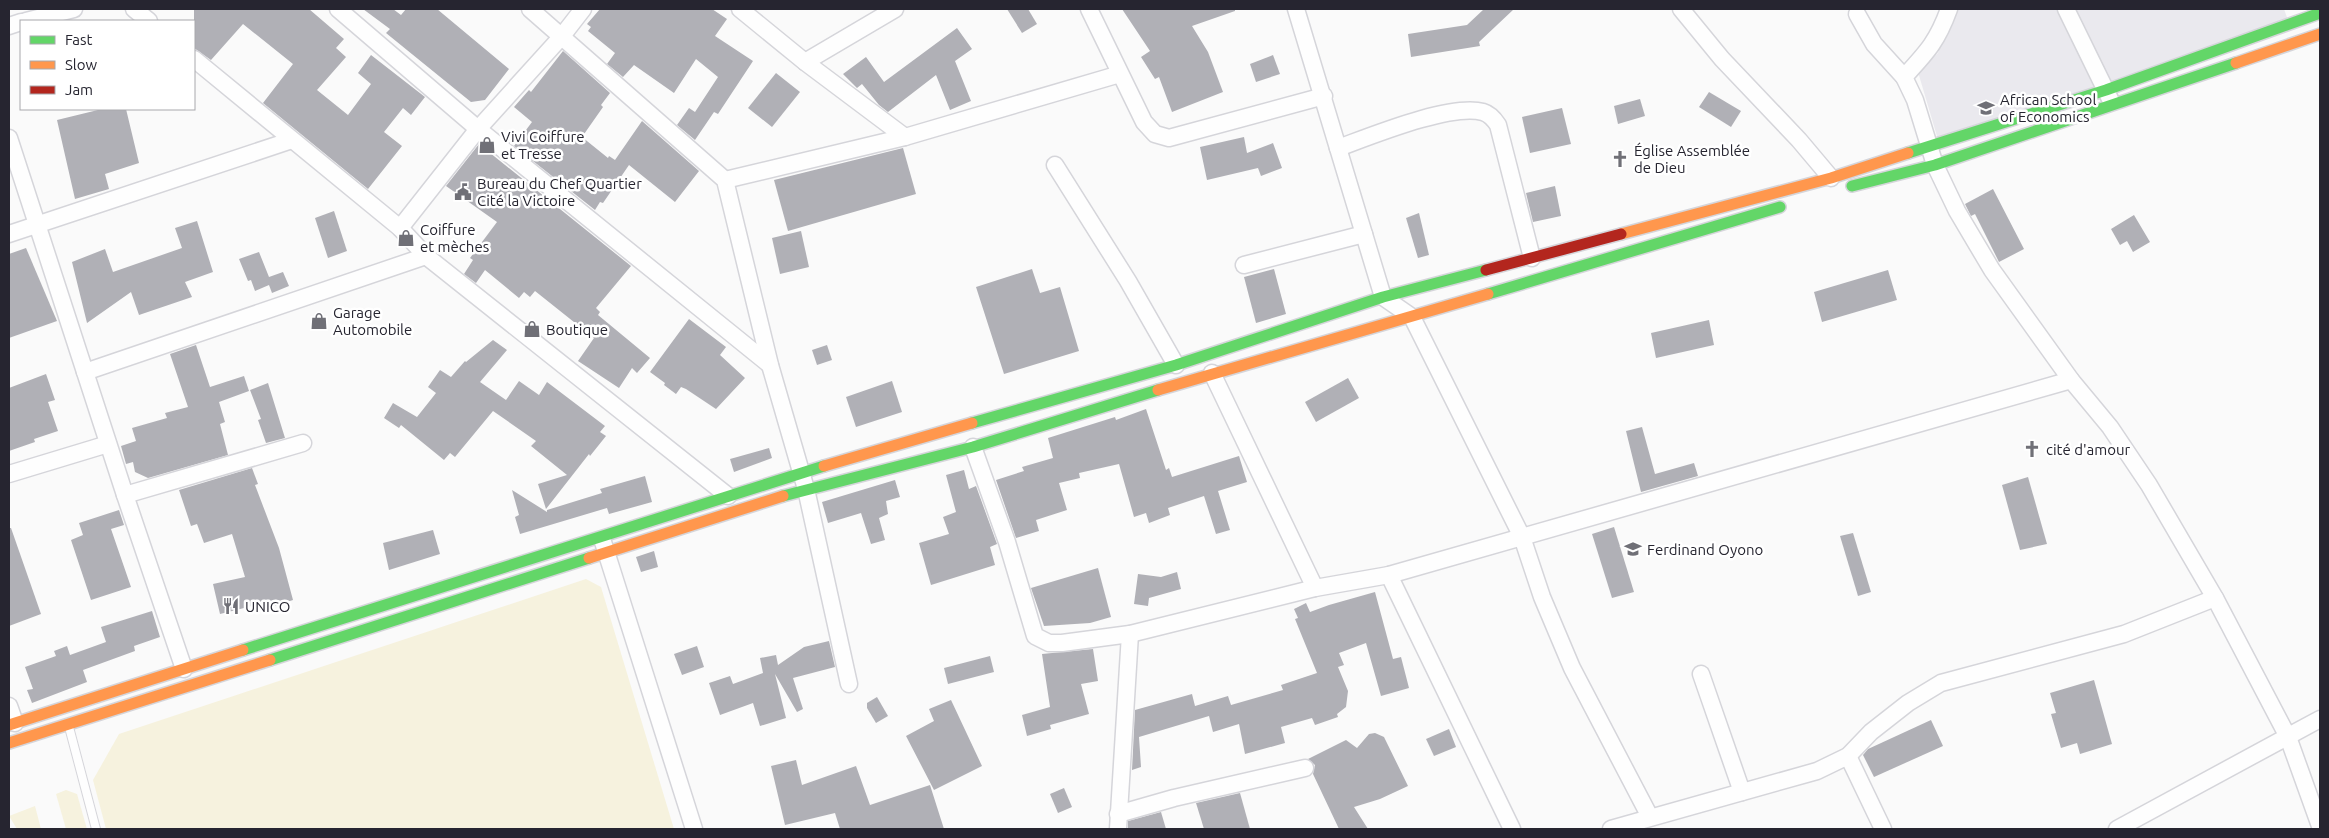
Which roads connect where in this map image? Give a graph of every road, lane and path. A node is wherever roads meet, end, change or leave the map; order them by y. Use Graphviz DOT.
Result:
graph roads {
  1 [pos="34,9"];
  2 [pos="74,9"];
  3 [pos="134,9"];
  4 [pos="338,9"];
  5 [pos="530,9"];
  6 [pos="583,9"];
  7 [pos="740,9"];
  8 [pos="895,9"];
  9 [pos="1089,9"];
  10 [pos="1296,9"];
  11 [pos="1681,9"];
  12 [pos="1949,9"];
  13 [pos="2066,9"];
  14 [pos="2310,13"];
  15 [pos="1857,14"];
  16 [pos="25,20"];
  17 [pos="31,20"];
  18 [pos="148,20"];
  19 [pos="2316,35"];
  20 [pos="562,36"];
  21 [pos="195,59"];
  22 [pos="805,62"];
  23 [pos="1120,74"];
  24 [pos="1904,77"];
  25 [pos="2106,90"];
  26 [pos="1324,96"];
  27 [pos="2114,105"];
  28 [pos="478,129"];
  29 [pos="905,137"];
  30 [pos="9,138"];
  31 [pos="292,140"];
  32 [pos="1930,146"];
  33 [pos="1338,148"];
  34 [pos="1055,165"];
  35 [pos="1935,165"];
  36 [pos="724,180"];
  37 [pos="1838,183"];
  38 [pos="1789,204"];
  39 [pos="1686,218"];
  40 [pos="37,224"];
  41 [pos="400,228"];
  42 [pos="9,234"];
  43 [pos="1364,234"];
  44 [pos="1690,235"];
  45 [pos="426,256"];
  46 [pos="1532,258"];
  47 [pos="1244,265"];
  48 [pos="1383,297"];
  49 [pos="1412,318"];
  50 [pos="770,365"];
  51 [pos="1176,365"];
  52 [pos="85,372"];
  53 [pos="1212,373"];
  54 [pos="2071,380"];
  55 [pos="303,443"];
  56 [pos="108,444"];
  57 [pos="973,447"];
  58 [pos="802,472"];
  59 [pos="9,474"];
  60 [pos="806,489"];
  61 [pos="125,495"];
  62 [pos="728,496"];
  63 [pos="601,535"];
  64 [pos="1522,537"];
  65 [pos="607,553"];
  66 [pos="1389,574"];
  67 [pos="1315,588"];
  68 [pos="2215,598"];
  69 [pos="1130,634"];
  70 [pos="184,669"];
  71 [pos="1701,674"];
  72 [pos="849,684"];
  73 [pos="94,697"];
  74 [pos="9,706"];
  75 [pos="98,714"];
  76 [pos="2320,718"];
  77 [pos="12,724"];
  78 [pos="68,725"];
  79 [pos="2288,738"];
  80 [pos="9,743"];
  81 [pos="1848,756"];
  82 [pos="1305,768"];
  83 [pos="1742,792"];
  84 [pos="1650,818"];
  85 [pos="1118,822"];
  86 [pos="2320,826"];
  87 [pos="96,829"];
  88 [pos="694,829"];
  89 [pos="1512,829"];
  90 [pos="1611,829"];
  91 [pos="1883,829"];
  92 [pos="2117,829"];
  1 -- 16 [label="street"];
  2 -- 17 [label="street"];
  3 -- 18 [label="street"];
  4 -- 28 [label="street"];
  5 -- 20 [label="street"];
  6 -- 20 [label="street"];
  7 -- 22 [label="street"];
  8 -- 22 [label="street"];
  9 -- 23 [label="street"];
  10 -- 26 [label="street"];
  11 -- 37 [label="street"];
  12 -- 24 [label="street"];
  13 -- 25 [label="street"];
  14 -- 19 [label="street"];
  14 -- 25 [label="main road"];
  15 -- 24 [label="street"];
  19 -- 27 [label="main road"];
  20 -- 28 [label="street"];
  20 -- 36 [label="street"];
  21 -- 31 [label="street"];
  22 -- 29 [label="street"];
  23 -- 26 [label="street"];
  23 -- 29 [label="street"];
  24 -- 32 [label="street"];
  25 -- 27 [label="street"];
  25 -- 32 [label="main road"];
  26 -- 33 [label="street"];
  27 -- 35 [label="main road"];
  28 -- 41 [label="street"];
  28 -- 50 [label="street"];
  29 -- 36 [label="street"];
  30 -- 40 [label="street"];
  31 -- 40 [label="street"];
  31 -- 41 [label="street"];
  32 -- 35 [label="street"];
  32 -- 37 [label="main road"];
  33 -- 43 [label="street"];
  33 -- 46 [label="street"];
  34 -- 51 [label="street"];
  35 -- 37 [label="main road"];
  35 -- 54 [label="street"];
  36 -- 50 [label="street"];
  37 -- 39 [label="main road"];
  38 -- 44 [label="main road"];
  39 -- 44 [label="main road"];
  39 -- 46 [label="main road"];
  40 -- 42 [label="street"];
  40 -- 52 [label="street"];
  41 -- 45 [label="street"];
  43 -- 47 [label="street"];
  43 -- 48 [label="street"];
  44 -- 49 [label="main road"];
  45 -- 52 [label="street"];
  45 -- 62 [label="street"];
  46 -- 48 [label="main road"];
  48 -- 49 [label="street"];
  48 -- 51 [label="main road"];
  49 -- 53 [label="main road"];
  49 -- 64 [label="street"];
  50 -- 58 [label="street"];
  51 -- 58 [label="main road"];
  52 -- 56 [label="street"];
  53 -- 57 [label="main road"];
  53 -- 67 [label="street"];
  54 -- 64 [label="street"];
  54 -- 68 [label="street"];
  55 -- 61 [label="street"];
  56 -- 59 [label="street"];
  56 -- 61 [label="street"];
  57 -- 60 [label="main road"];
  57 -- 69 [label="street"];
  58 -- 60 [label="street"];
  58 -- 62 [label="main road"];
  60 -- 65 [label="main road"];
  60 -- 72 [label="street"];
  61 -- 70 [label="street"];
  62 -- 63 [label="main road"];
  63 -- 65 [label="street"];
  63 -- 70 [label="main road"];
  64 -- 66 [label="street"];
  64 -- 84 [label="street"];
  65 -- 75 [label="main road"];
  65 -- 88 [label="street"];
  66 -- 67 [label="street"];
  66 -- 89 [label="street"];
  67 -- 69 [label="street"];
  68 -- 79 [label="street"];
  68 -- 81 [label="street"];
  69 -- 85 [label="street"];
  70 -- 73 [label="main road"];
  71 -- 83 [label="street"];
  73 -- 75 [label="main road"];
  73 -- 77 [label="main road"];
  74 -- 77 [label="street"];
  75 -- 78 [label="main road"];
  76 -- 79 [label="street"];
  78 -- 80 [label="main road"];
  78 -- 87 [label="lane"];
  79 -- 86 [label="street"];
  79 -- 92 [label="street"];
  81 -- 83 [label="street"];
  81 -- 91 [label="street"];
  82 -- 85 [label="street"];
  83 -- 84 [label="street"];
  84 -- 90 [label="street"];
}
